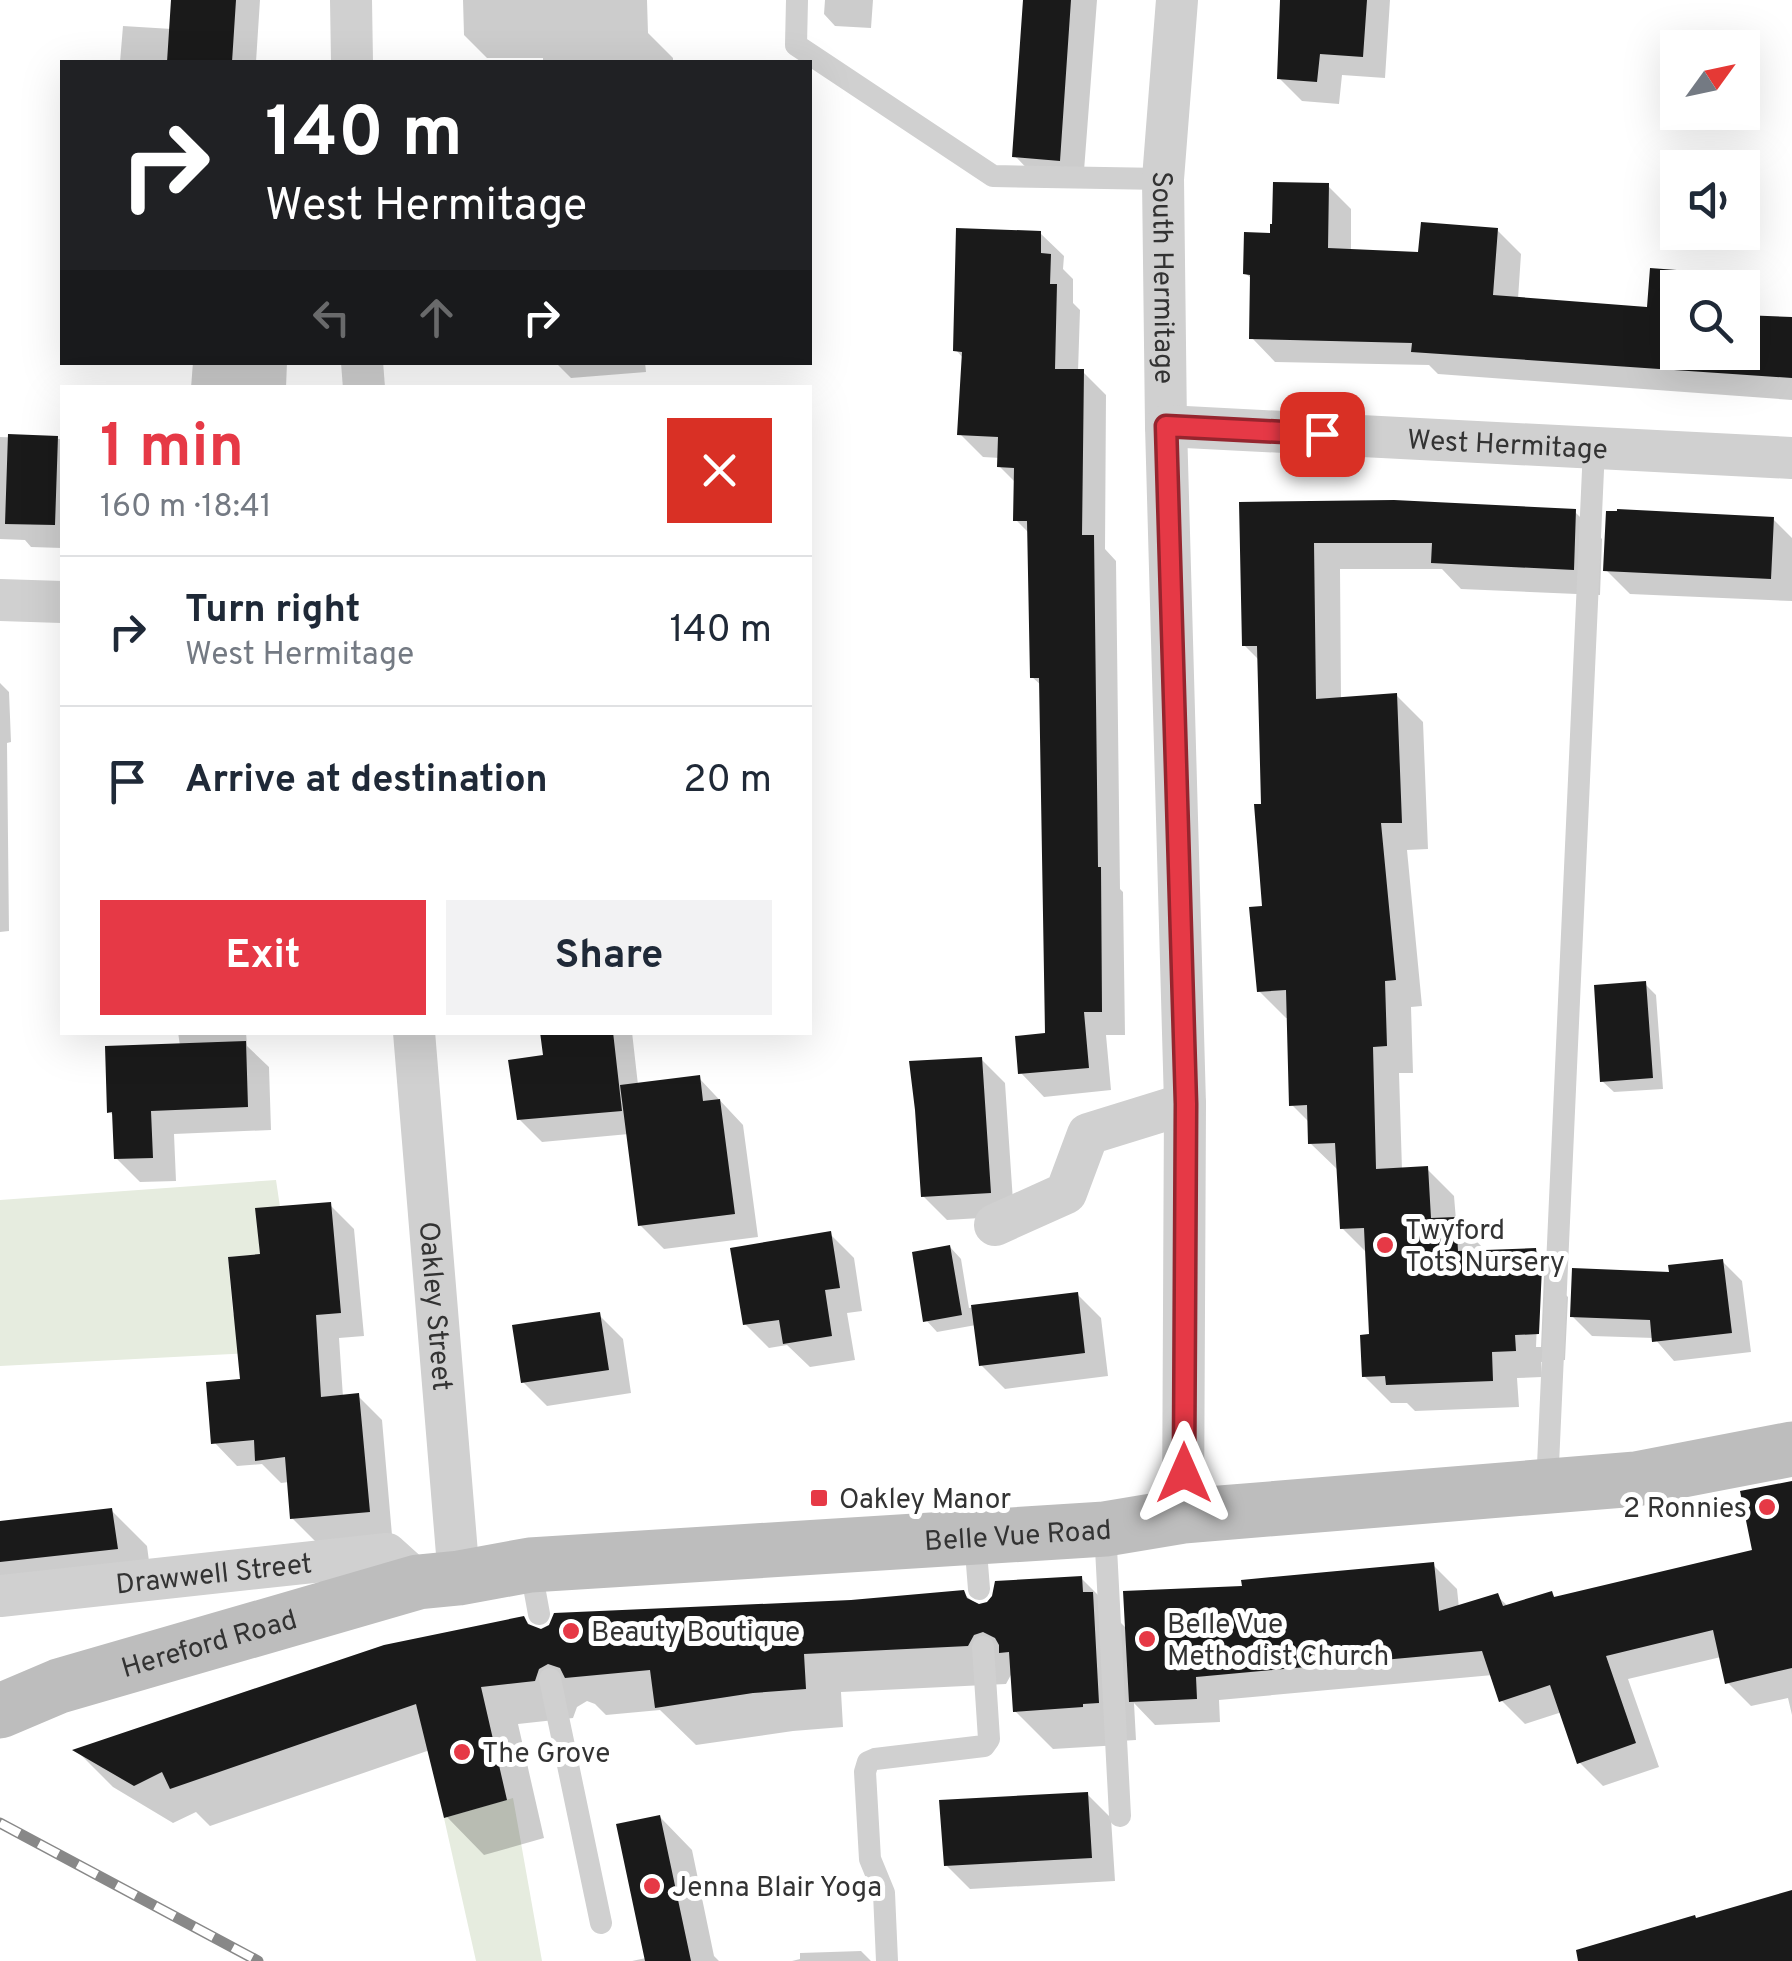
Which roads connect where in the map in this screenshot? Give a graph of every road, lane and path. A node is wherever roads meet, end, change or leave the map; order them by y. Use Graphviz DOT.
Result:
graph roads {
  1 [pos="351,0"];
  2 [pos="797,0"];
  3 [pos="1177,0"];
  4 [pos="352,60"];
  5 [pos="1163,179"];
  6 [pos="1166,426"];
  7 [pos="1594,448"];
  8 [pos="1792,458"];
  9 [pos="0,600"];
  10 [pos="60,602"];
  11 [pos="414,1035"];
  12 [pos="1186,1104"];
  13 [pos="995,1225"];
  14 [pos="1792,1448"];
  15 [pos="1548,1488"];
  16 [pos="1183,1516"];
  17 [pos="1105,1529"];
  18 [pos="439,1580"];
  19 [pos="0,1596"];
  20 [pos="983,1647"];
  21 [pos="550,1679"];
  22 [pos="0,1711"];
  23 [pos="1120,1816"];
  24 [pos="602,1923"];
  25 [pos="886,1961"];
  1 -- 4 [label="street"];
  2 -- 5 [label="lane"];
  3 -- 5 [label="street, South Hermitage"];
  5 -- 6 [label="street, South Hermitage"];
  6 -- 7 [label="street, West Hermitage"];
  6 -- 12 [label="street, South Hermitage"];
  7 -- 8 [label="street, West Hermitage"];
  7 -- 15 [label="lane"];
  9 -- 10 [label="street"];
  11 -- 18 [label="street, Oakley Street"];
  12 -- 13 [label="street"];
  12 -- 16 [label="street, South Hermitage"];
  14 -- 15 [label="street, Belle Vue Road"];
  15 -- 16 [label="street, Belle Vue Road"];
  16 -- 17 [label="street, Belle Vue Road"];
  17 -- 18 [label="street, Belle Vue Road"];
  17 -- 23 [label="lane"];
  18 -- 19 [label="street, Drawwell Street"];
  18 -- 22 [label="street, Hereford Road"];
  20 -- 25 [label="lane"];
  21 -- 24 [label="lane"];
}
